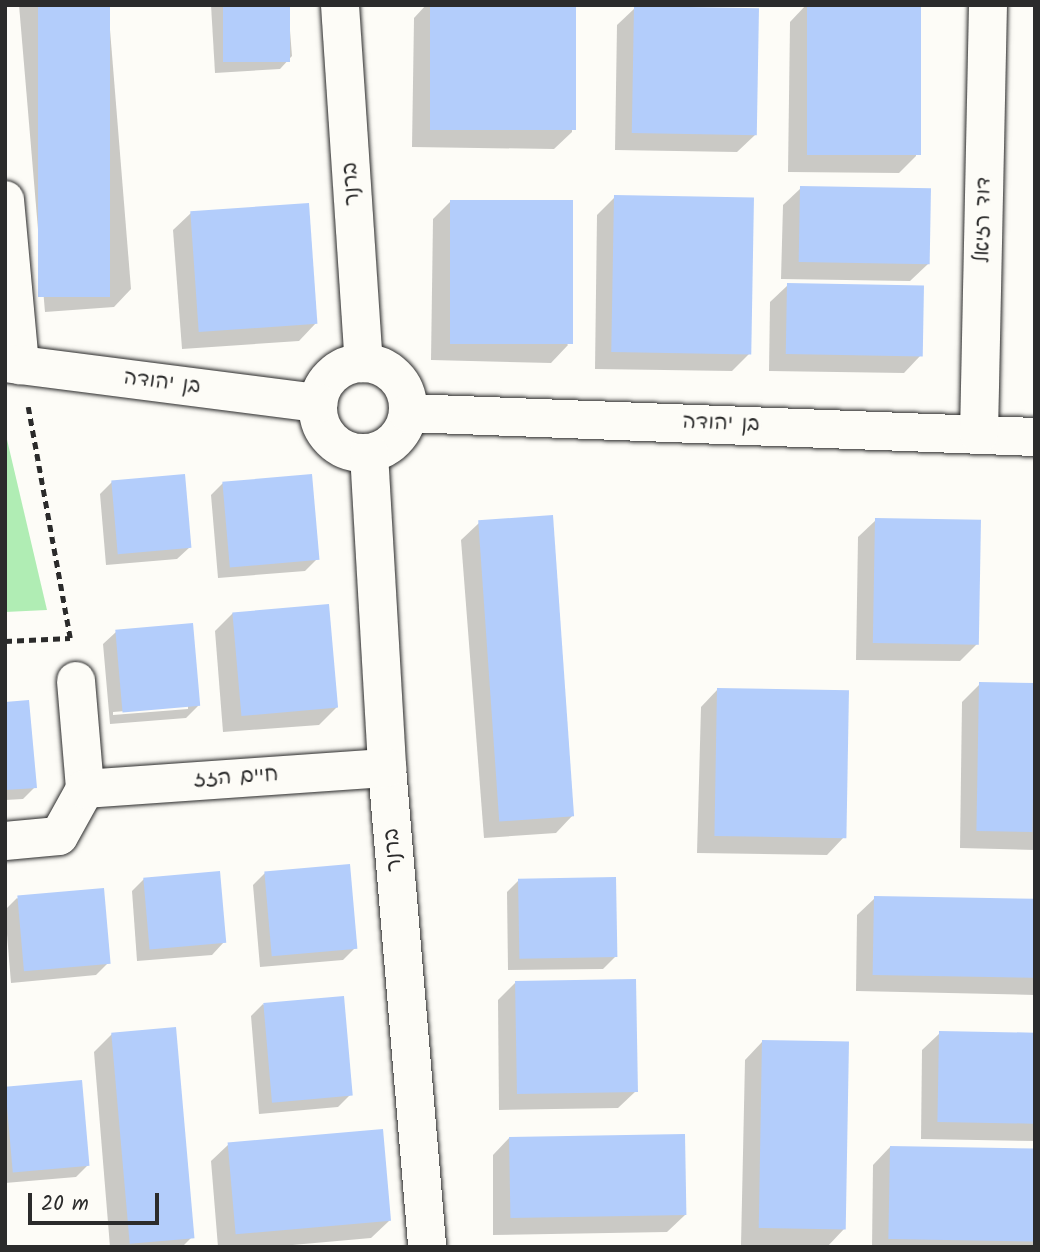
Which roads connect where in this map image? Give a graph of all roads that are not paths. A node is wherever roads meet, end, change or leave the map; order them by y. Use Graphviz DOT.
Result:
graph roads {
  1 [pos="340,5"];
  2 [pos="988,5"];
  3 [pos="5,200"];
  4 [pos="364,363"];
  5 [pos="12,364"];
  6 [pos="318,403"];
  7 [pos="408,412"];
  8 [pos="979,434"];
  9 [pos="1035,437"];
  10 [pos="369,453"];
  11 [pos="76,681"];
  12 [pos="387,768"];
  13 [pos="85,789"];
  14 [pos="5,841"];
  15 [pos="427,1247"];
  1 -- 4 [label="street, ברנר"];
  2 -- 8 [label="street, דוד רזיאל"];
  3 -- 5 [label="street"];
  4 -- 6 [label="street"];
  4 -- 7 [label="street"];
  5 -- 6 [label="street, בן יהודה"];
  6 -- 10 [label="street"];
  7 -- 8 [label="street, בן יהודה"];
  7 -- 10 [label="street"];
  8 -- 9 [label="street, בן יהודה"];
  10 -- 12 [label="street, ברנר"];
  11 -- 13 [label="street"];
  12 -- 13 [label="street, חיים הזז"];
  12 -- 15 [label="street, ברנר"];
  13 -- 14 [label="street"];
}
